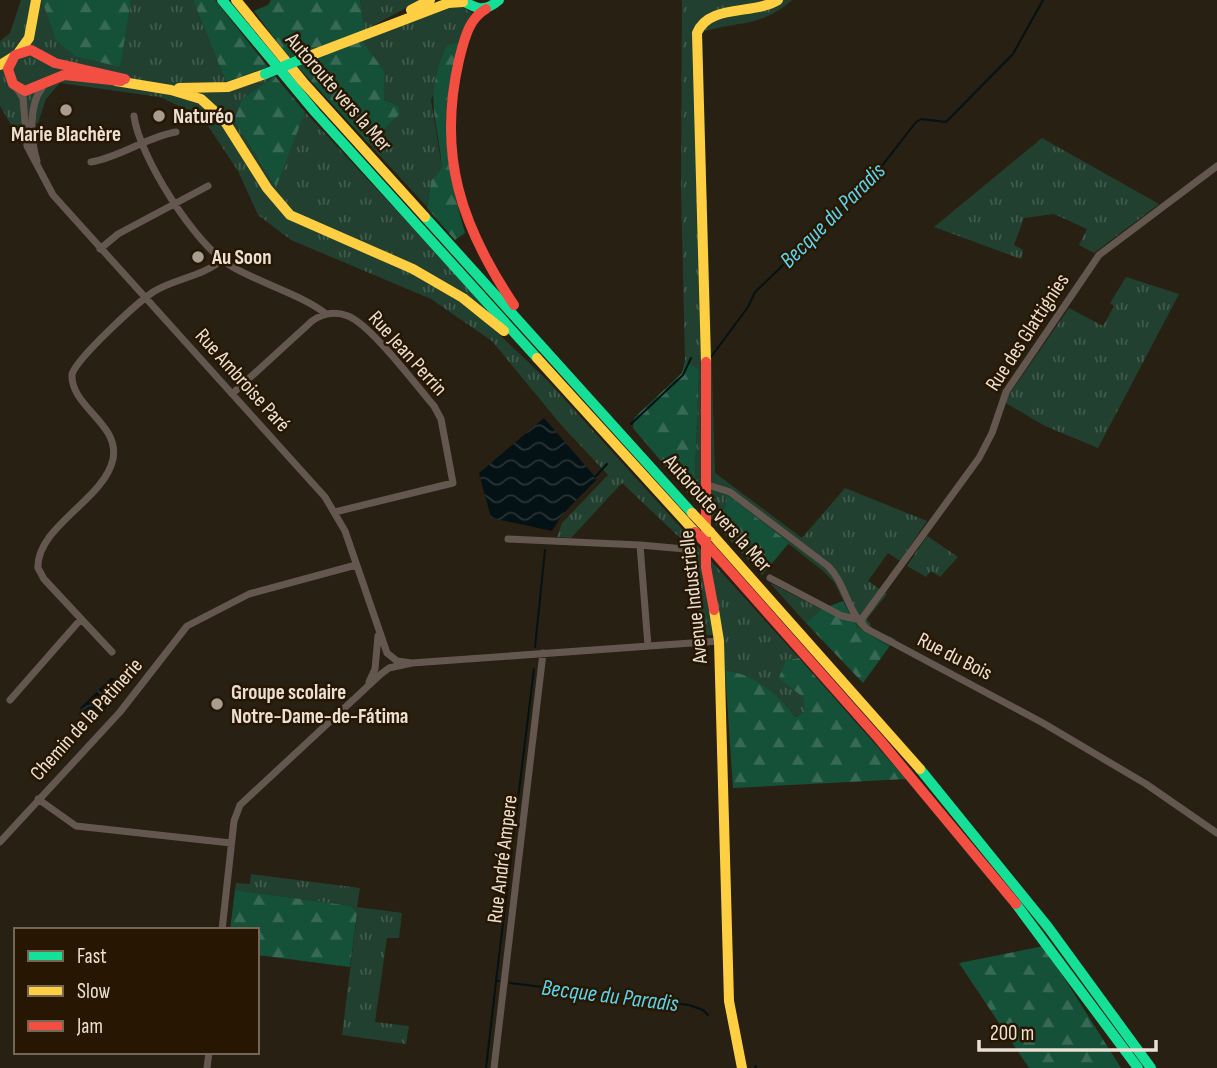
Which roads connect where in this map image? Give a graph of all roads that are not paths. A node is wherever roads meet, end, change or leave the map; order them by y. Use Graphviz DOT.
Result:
graph roads {
  1 [pos="36,0"];
  2 [pos="222,0"];
  3 [pos="236,0"];
  4 [pos="430,0"];
  5 [pos="499,0"];
  6 [pos="462,1"];
  7 [pos="773,3"];
  8 [pos="486,9"];
  9 [pos="371,31"];
  10 [pos="16,55"];
  11 [pos="45,57"];
  12 [pos="0,65"];
  13 [pos="0,77"];
  14 [pos="116,81"];
  15 [pos="139,82"];
  16 [pos="45,84"];
  17 [pos="14,85"];
  18 [pos="134,116"];
  19 [pos="176,132"];
  20 [pos="143,143"];
  21 [pos="91,162"];
  22 [pos="1217,166"];
  23 [pos="41,175"];
  24 [pos="208,186"];
  25 [pos="174,205"];
  26 [pos="100,249"];
  27 [pos="223,259"];
  28 [pos="145,299"];
  29 [pos="326,314"];
  30 [pos="534,337"];
  31 [pos="553,375"];
  32 [pos="232,394"];
  33 [pos="705,484"];
  34 [pos="335,512"];
  35 [pos="508,539"];
  36 [pos="640,545"];
  37 [pos="356,565"];
  38 [pos="770,578"];
  39 [pos="692,583"];
  40 [pos="81,619"];
  41 [pos="859,622"];
  42 [pos="377,632"];
  43 [pos="719,640"];
  44 [pos="648,646"];
  45 [pos="112,652"];
  46 [pos="543,653"];
  47 [pos="390,657"];
  48 [pos="376,661"];
  49 [pos="412,663"];
  50 [pos="388,669"];
  51 [pos="364,688"];
  52 [pos="10,700"];
  53 [pos="38,799"];
  54 [pos="1217,833"];
  55 [pos="0,842"];
  56 [pos="231,843"];
  57 [pos="222,928"];
  58 [pos="494,1068"];
  59 [pos="742,1068"];
  60 [pos="1138,1068"];
  61 [pos="1150,1068"];
  1 -- 10 [label="main road"];
  2 -- 31 [label="main road"];
  3 -- 30 [label="main road, Autoroute vers la Mer"];
  4 -- 9 [label="main road"];
  5 -- 8 [label="main road"];
  6 -- 8 [label="main road"];
  6 -- 9 [label="main road"];
  7 -- 33 [label="main road, Avenue Industrielle"];
  8 -- 30 [label="main road"];
  9 -- 15 [label="main road, bridge"];
  10 -- 11 [label="main road"];
  10 -- 12 [label="main road"];
  10 -- 17 [label="main road"];
  11 -- 15 [label="main road"];
  11 -- 16 [label="main road"];
  13 -- 17 [label="main road"];
  14 -- 15 [label="main road"];
  14 -- 16 [label="main road"];
  14 -- 31 [label="main road"];
  16 -- 17 [label="main road"];
  16 -- 23 [label="street, Rue Ambroise Paré"];
  17 -- 23 [label="street, Rue Ambroise Paré"];
  18 -- 20 [label="street"];
  19 -- 20 [label="street"];
  20 -- 21 [label="street"];
  20 -- 25 [label="street"];
  22 -- 41 [label="street, Rue des Glattignies"];
  23 -- 26 [label="street, Rue Ambroise Paré"];
  24 -- 25 [label="street"];
  25 -- 26 [label="street"];
  25 -- 27 [label="street"];
  26 -- 28 [label="street, Rue Ambroise Paré"];
  27 -- 28 [label="street"];
  27 -- 29 [label="street"];
  28 -- 32 [label="street, Rue Ambroise Paré"];
  28 -- 40 [label="street"];
  29 -- 32 [label="street"];
  29 -- 34 [label="street, Rue Jean Perrin"];
  30 -- 61 [label="main road, Autoroute vers la Mer, bridge"];
  31 -- 60 [label="main road, bridge"];
  32 -- 34 [label="street, Rue Ambroise Paré"];
  33 -- 41 [label="street, Rue du Bois"];
  33 -- 43 [label="main road, Avenue Industrielle"];
  34 -- 37 [label="street, Rue Ambroise Paré"];
  35 -- 36 [label="street"];
  36 -- 39 [label="street"];
  36 -- 44 [label="street"];
  37 -- 42 [label="street, Rue Ambroise Paré"];
  37 -- 53 [label="street, Chemin de la Patinerie"];
  38 -- 41 [label="street"];
  40 -- 45 [label="street"];
  40 -- 52 [label="street"];
  41 -- 54 [label="street, Rue du Bois"];
  42 -- 47 [label="street, Rue Ambroise Paré"];
  42 -- 48 [label="street, Rue Ambroise Paré"];
  43 -- 44 [label="street"];
  43 -- 59 [label="main road, Avenue Industrielle"];
  44 -- 46 [label="street"];
  46 -- 49 [label="street"];
  46 -- 58 [label="street, Rue André Ampere"];
  47 -- 48 [label="street"];
  47 -- 49 [label="street"];
  47 -- 50 [label="street"];
  48 -- 50 [label="street"];
  48 -- 51 [label="street"];
  49 -- 50 [label="street"];
  50 -- 51 [label="street"];
  51 -- 56 [label="street"];
  53 -- 55 [label="street, Chemin de la Patinerie"];
  53 -- 56 [label="street"];
  56 -- 57 [label="street"];
}
